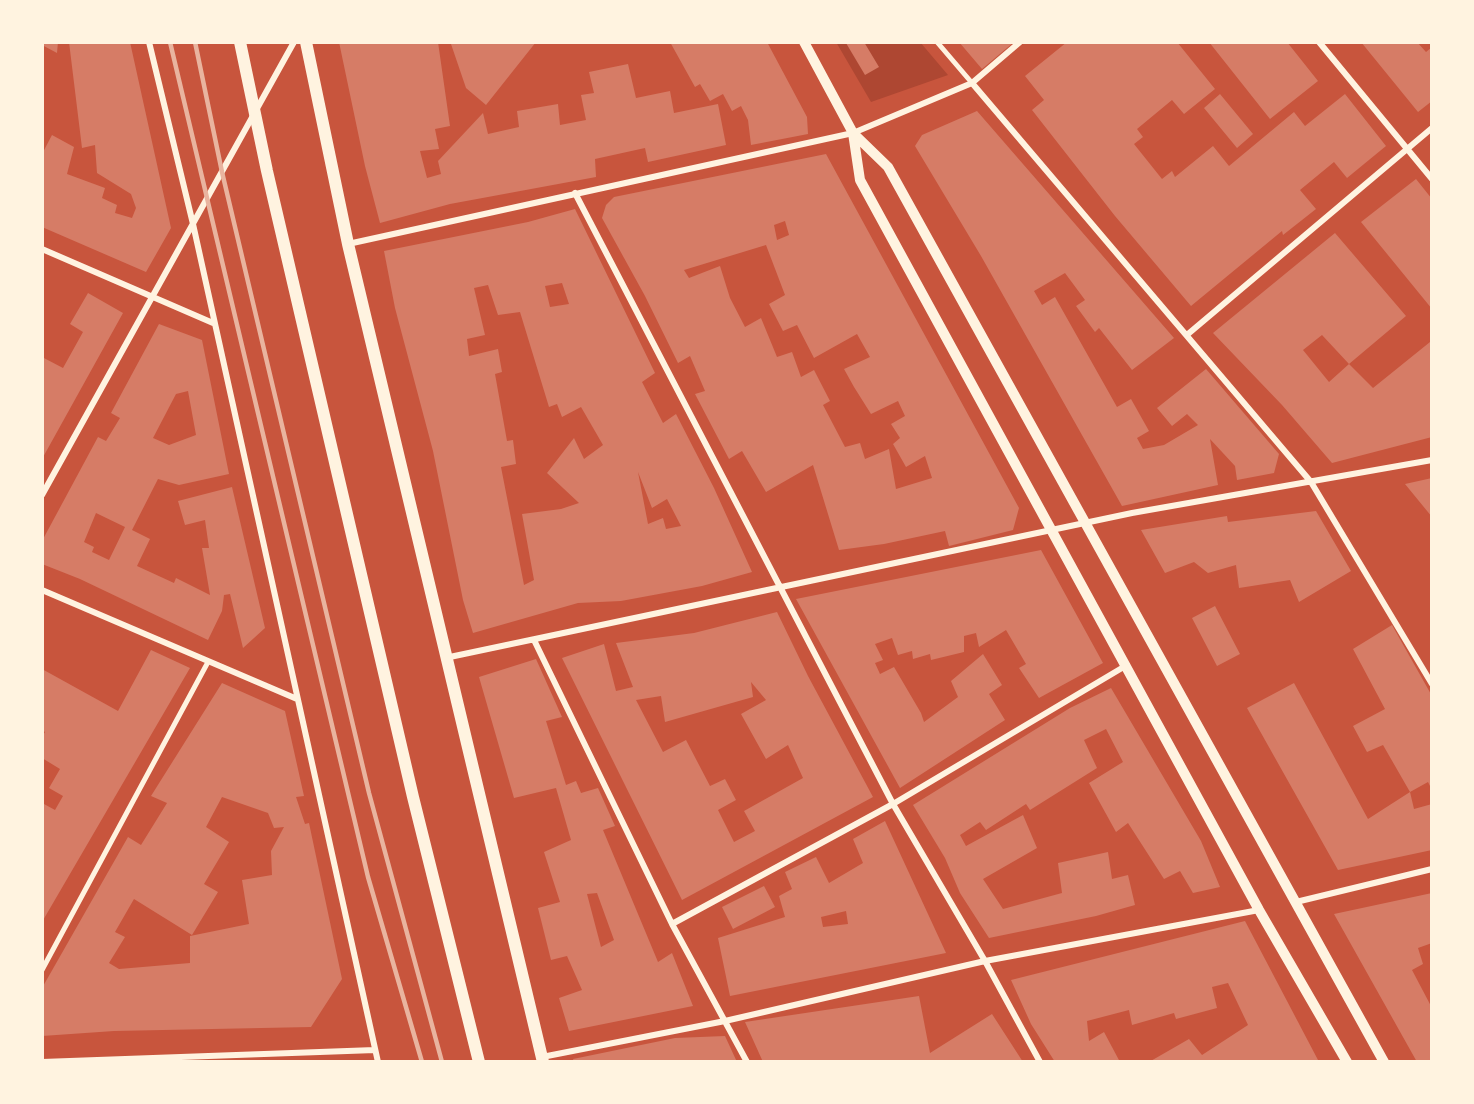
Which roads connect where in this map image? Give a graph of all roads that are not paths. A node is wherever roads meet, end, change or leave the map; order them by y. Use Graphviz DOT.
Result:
graph roads {
  1 [pos="149,42"];
  2 [pos="240,42"];
  3 [pos="294,42"];
  4 [pos="306,42"];
  5 [pos="804,42"];
  6 [pos="937,42"];
  7 [pos="1020,42"];
  8 [pos="1319,42"];
  9 [pos="972,83"];
  10 [pos="255,111"];
  11 [pos="1432,128"];
  12 [pos="853,133"];
  13 [pos="1406,149"];
  14 [pos="1432,178"];
  15 [pos="576,193"];
  16 [pos="193,224"];
  17 [pos="348,244"];
  18 [pos="42,249"];
  19 [pos="152,296"];
  20 [pos="213,323"];
  21 [pos="1188,334"];
  22 [pos="1432,460"];
  23 [pos="1311,482"];
  24 [pos="42,495"];
  25 [pos="1086,524"];
  26 [pos="1053,530"];
  27 [pos="782,589"];
  28 [pos="42,590"];
  29 [pos="534,640"];
  30 [pos="444,658"];
  31 [pos="208,662"];
  32 [pos="1128,665"];
  33 [pos="1432,684"];
  34 [pos="297,699"];
  35 [pos="893,804"];
  36 [pos="1432,868"];
  37 [pos="1296,902"];
  38 [pos="1259,910"];
  39 [pos="672,924"];
  40 [pos="985,961"];
  41 [pos="42,970"];
  42 [pos="725,1021"];
  43 [pos="375,1050"];
  44 [pos="542,1060"];
  45 [pos="42,1062"];
  46 [pos="378,1062"];
  47 [pos="479,1062"];
  48 [pos="747,1062"];
  49 [pos="1040,1062"];
  50 [pos="1347,1062"];
  51 [pos="1384,1062"];
  1 -- 16 [label="street"];
  2 -- 10 [label="main road"];
  3 -- 10 [label="street"];
  4 -- 17 [label="main road"];
  5 -- 12 [label="street"];
  6 -- 9 [label="street"];
  7 -- 9 [label="street"];
  8 -- 13 [label="street"];
  9 -- 12 [label="street"];
  9 -- 21 [label="street"];
  10 -- 16 [label="street"];
  10 -- 47 [label="main road"];
  11 -- 13 [label="street"];
  12 -- 15 [label="street"];
  12 -- 25 [label="street"];
  12 -- 26 [label="street"];
  13 -- 14 [label="street"];
  13 -- 21 [label="street"];
  15 -- 17 [label="street"];
  15 -- 27 [label="street"];
  16 -- 19 [label="street"];
  16 -- 20 [label="street"];
  17 -- 30 [label="main road"];
  18 -- 19 [label="street"];
  19 -- 20 [label="street"];
  19 -- 24 [label="street"];
  20 -- 34 [label="street"];
  21 -- 23 [label="street"];
  22 -- 23 [label="street"];
  23 -- 25 [label="street"];
  23 -- 33 [label="street"];
  25 -- 26 [label="street"];
  25 -- 37 [label="street"];
  26 -- 27 [label="street"];
  26 -- 32 [label="street"];
  27 -- 29 [label="street"];
  27 -- 35 [label="street"];
  28 -- 31 [label="street"];
  29 -- 30 [label="street"];
  29 -- 39 [label="street"];
  30 -- 44 [label="main road"];
  31 -- 34 [label="street"];
  31 -- 41 [label="street"];
  32 -- 35 [label="street"];
  32 -- 38 [label="street"];
  34 -- 43 [label="street"];
  35 -- 39 [label="street"];
  35 -- 40 [label="street"];
  36 -- 37 [label="street"];
  37 -- 51 [label="street"];
  38 -- 40 [label="street"];
  38 -- 50 [label="street"];
  39 -- 42 [label="street"];
  40 -- 42 [label="street"];
  40 -- 49 [label="street"];
  42 -- 44 [label="street"];
  42 -- 48 [label="street"];
  43 -- 45 [label="street"];
  43 -- 46 [label="street"];
}
